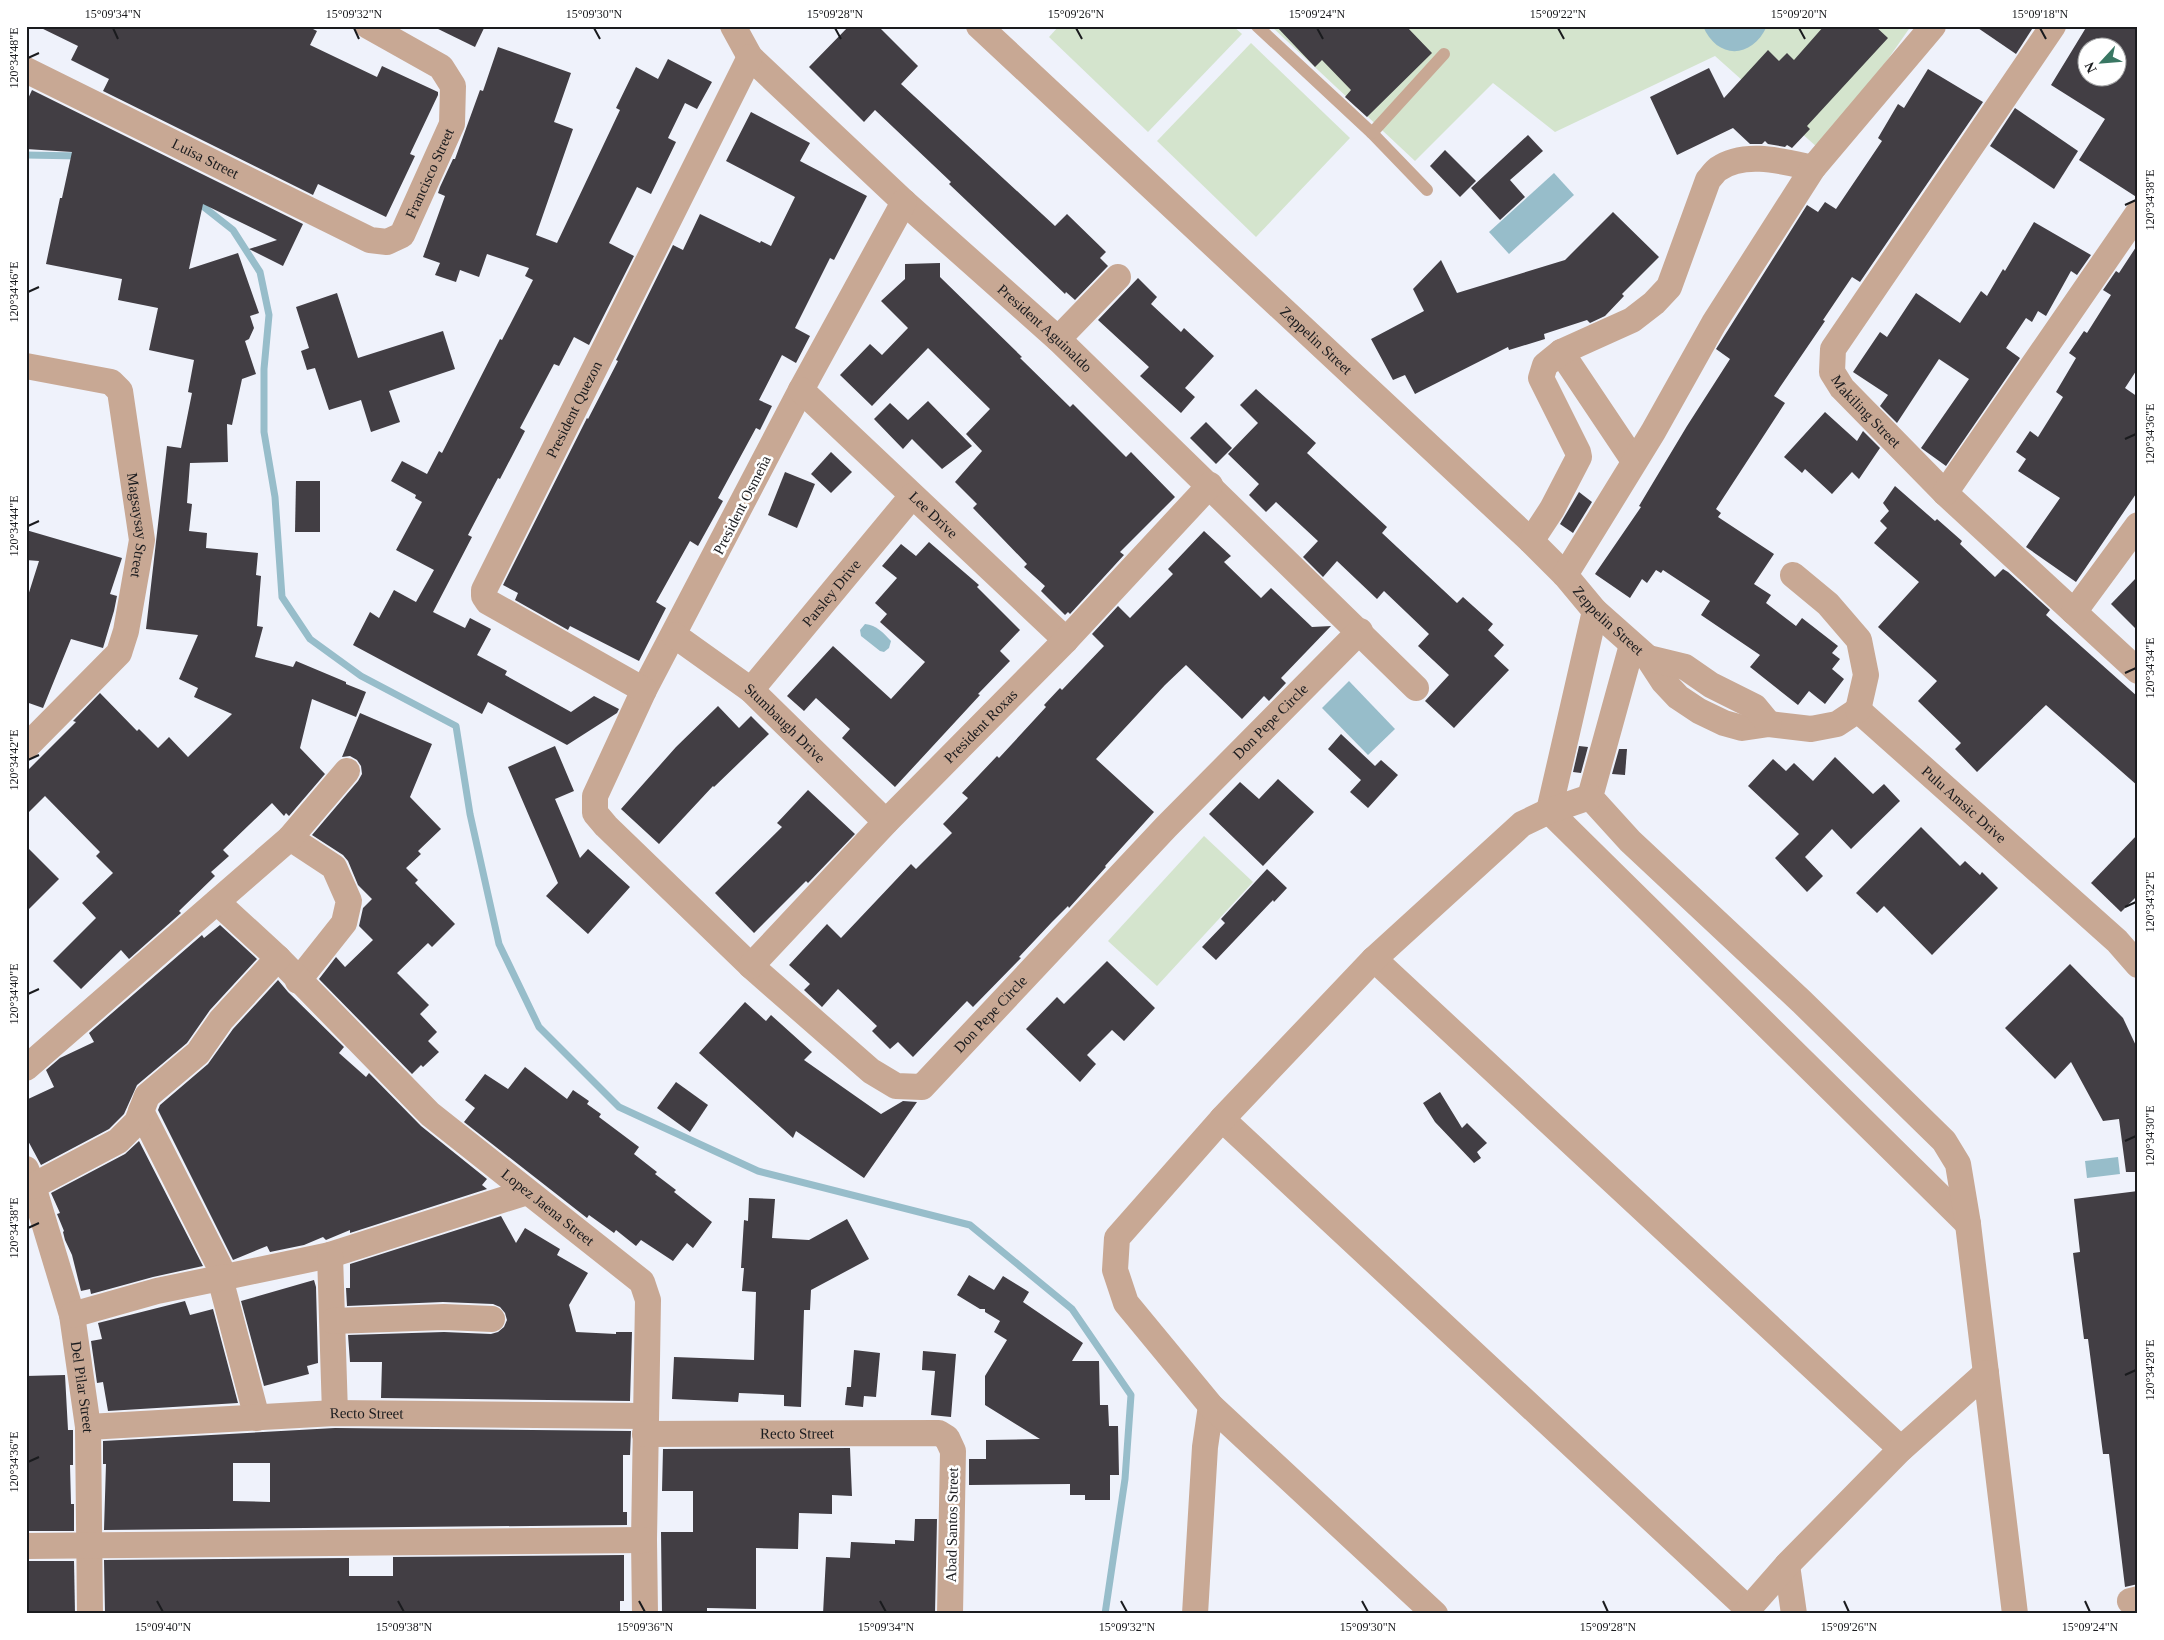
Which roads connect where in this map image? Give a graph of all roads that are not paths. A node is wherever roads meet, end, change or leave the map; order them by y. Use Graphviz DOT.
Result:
graph roads {
  1 [pos="368,26"];
  2 [pos="733,26"];
  3 [pos="979,26"];
  4 [pos="1257,26"];
  5 [pos="1933,26"];
  6 [pos="2053,26"];
  7 [pos="1444,54"];
  8 [pos="750,57"];
  9 [pos="26,70"];
  10 [pos="1372,133"];
  11 [pos="1813,168"];
  12 [pos="1427,190"];
  13 [pos="904,202"];
  14 [pos="2138,213"];
  15 [pos="387,242"];
  16 [pos="1118,277"];
  17 [pos="1058,339"];
  18 [pos="1561,352"];
  19 [pos="26,366"];
  20 [pos="801,390"];
  21 [pos="1634,461"];
  22 [pos="1210,485"];
  23 [pos="1945,493"];
  24 [pos="912,496"];
  25 [pos="2138,525"];
  26 [pos="1531,541"];
  27 [pos="1564,575"];
  28 [pos="1794,575"];
  29 [pos="1595,611"];
  30 [pos="2074,612"];
  31 [pos="1360,631"];
  32 [pos="674,635"];
  33 [pos="1066,640"];
  34 [pos="1640,651"];
  35 [pos="2138,671"];
  36 [pos="1416,688"];
  37 [pos="644,690"];
  38 [pos="751,690"];
  39 [pos="1858,710"];
  40 [pos="1567,735"];
  41 [pos="29,739"];
  42 [pos="1606,740"];
  43 [pos="347,771"];
  44 [pos="1590,797"];
  45 [pos="1549,810"];
  46 [pos="595,814"];
  47 [pos="886,822"];
  48 [pos="290,838"];
  49 [pos="217,902"];
  50 [pos="278,958"];
  51 [pos="1374,959"];
  52 [pos="2138,965"];
  53 [pos="751,966"];
  54 [pos="298,980"];
  55 [pos="26,1068"];
  56 [pos="141,1111"];
  57 [pos="1222,1119"];
  58 [pos="30,1177"];
  59 [pos="527,1192"];
  60 [pos="1968,1224"];
  61 [pos="330,1256"];
  62 [pos="222,1278"];
  63 [pos="72,1315"];
  64 [pos="492,1319"];
  65 [pos="333,1321"];
  66 [pos="1986,1373"];
  67 [pos="1211,1406"];
  68 [pos="335,1413"];
  69 [pos="257,1418"];
  70 [pos="645,1425"];
  71 [pos="88,1427"];
  72 [pos="947,1438"];
  73 [pos="1901,1449"];
  74 [pos="644,1540"];
  75 [pos="26,1546"];
  76 [pos="91,1547"];
  77 [pos="1787,1565"];
  78 [pos="1746,1612"];
  79 [pos="90,1614"];
  80 [pos="646,1614"];
  81 [pos="950,1614"];
  82 [pos="1195,1614"];
  83 [pos="1435,1614"];
  84 [pos="1794,1614"];
  85 [pos="2016,1614"];
  1 -- 15 [label="street, Francisco Street"];
  2 -- 8 [label="street, President Aguinaldo"];
  3 -- 26 [label="street, Zeppelin Street"];
  4 -- 10 [label="lane"];
  5 -- 11 [label="street"];
  6 -- 23 [label="street, Makiling Street"];
  7 -- 10 [label="lane"];
  8 -- 13 [label="street, President Aguinaldo"];
  8 -- 37 [label="street, President Quezon"];
  9 -- 15 [label="street, Luisa Street"];
  10 -- 12 [label="lane"];
  11 -- 18 [label="street"];
  11 -- 21 [label="street"];
  13 -- 17 [label="street, President Aguinaldo"];
  13 -- 20 [label="street, President Osmeña"];
  14 -- 23 [label="street"];
  16 -- 17 [label="street"];
  17 -- 22 [label="street, President Aguinaldo"];
  18 -- 21 [label="street"];
  18 -- 26 [label="street"];
  19 -- 41 [label="street, Magsaysay Street"];
  20 -- 24 [label="street, Lee Drive"];
  20 -- 32 [label="street, President Osmeña"];
  21 -- 27 [label="street"];
  22 -- 31 [label="street, President Aguinaldo"];
  22 -- 33 [label="street, President Roxas"];
  23 -- 30 [label="street, Makiling Street"];
  24 -- 33 [label="street, Lee Drive"];
  24 -- 38 [label="street, Parsley Drive"];
  25 -- 30 [label="street"];
  26 -- 27 [label="street, Zeppelin Street"];
  27 -- 29 [label="street, Zeppelin Street"];
  28 -- 39 [label="street"];
  29 -- 34 [label="street, Zeppelin Street"];
  29 -- 40 [label="street"];
  30 -- 35 [label="street, Makiling Street"];
  31 -- 36 [label="street, President Aguinaldo"];
  31 -- 53 [label="street, Don Pepe Circle"];
  32 -- 37 [label="street, President Osmeña"];
  32 -- 38 [label="street, Stumbaugh Drive"];
  33 -- 47 [label="street, President Roxas"];
  34 -- 39 [label="street, Zeppelin Street"];
  34 -- 42 [label="street"];
  37 -- 46 [label="street, President Osmeña"];
  38 -- 47 [label="street, Stumbaugh Drive"];
  39 -- 52 [label="street, Pulu Amsic Drive"];
  40 -- 42 [label="street"];
  40 -- 45 [label="street"];
  42 -- 44 [label="street"];
  43 -- 48 [label="street"];
  44 -- 45 [label="street"];
  44 -- 60 [label="street"];
  45 -- 51 [label="street"];
  45 -- 60 [label="street"];
  46 -- 53 [label="street, Don Pepe Circle"];
  47 -- 53 [label="street, President Roxas"];
  48 -- 49 [label="street"];
  48 -- 54 [label="street"];
  49 -- 50 [label="street, Lopez Jaena Street"];
  49 -- 55 [label="street"];
  50 -- 54 [label="street, Lopez Jaena Street"];
  50 -- 56 [label="street"];
  51 -- 57 [label="street"];
  51 -- 73 [label="street"];
  54 -- 59 [label="street, Lopez Jaena Street"];
  56 -- 58 [label="street"];
  56 -- 62 [label="street"];
  57 -- 67 [label="street"];
  57 -- 78 [label="street"];
  58 -- 63 [label="street, Del Pilar Street"];
  59 -- 61 [label="street"];
  59 -- 70 [label="street, Lopez Jaena Street"];
  60 -- 66 [label="street"];
  61 -- 62 [label="street"];
  61 -- 65 [label="street"];
  62 -- 63 [label="street"];
  62 -- 69 [label="street"];
  63 -- 71 [label="street, Del Pilar Street"];
  64 -- 65 [label="street"];
  65 -- 68 [label="street"];
  66 -- 73 [label="street"];
  66 -- 85 [label="street"];
  67 -- 82 [label="street"];
  67 -- 83 [label="street"];
  68 -- 69 [label="street, Recto Street"];
  68 -- 70 [label="street, Recto Street"];
  69 -- 71 [label="street, Recto Street"];
  70 -- 72 [label="street, Recto Street"];
  70 -- 74 [label="street, Lopez Jaena Street"];
  71 -- 76 [label="street, Del Pilar Street"];
  72 -- 81 [label="street, Abad Santos Street"];
  73 -- 77 [label="street"];
  74 -- 76 [label="street"];
  74 -- 80 [label="street, Lopez Jaena Street"];
  75 -- 76 [label="street"];
  76 -- 79 [label="street, Del Pilar Street"];
  77 -- 78 [label="street"];
  77 -- 84 [label="street"];
}
